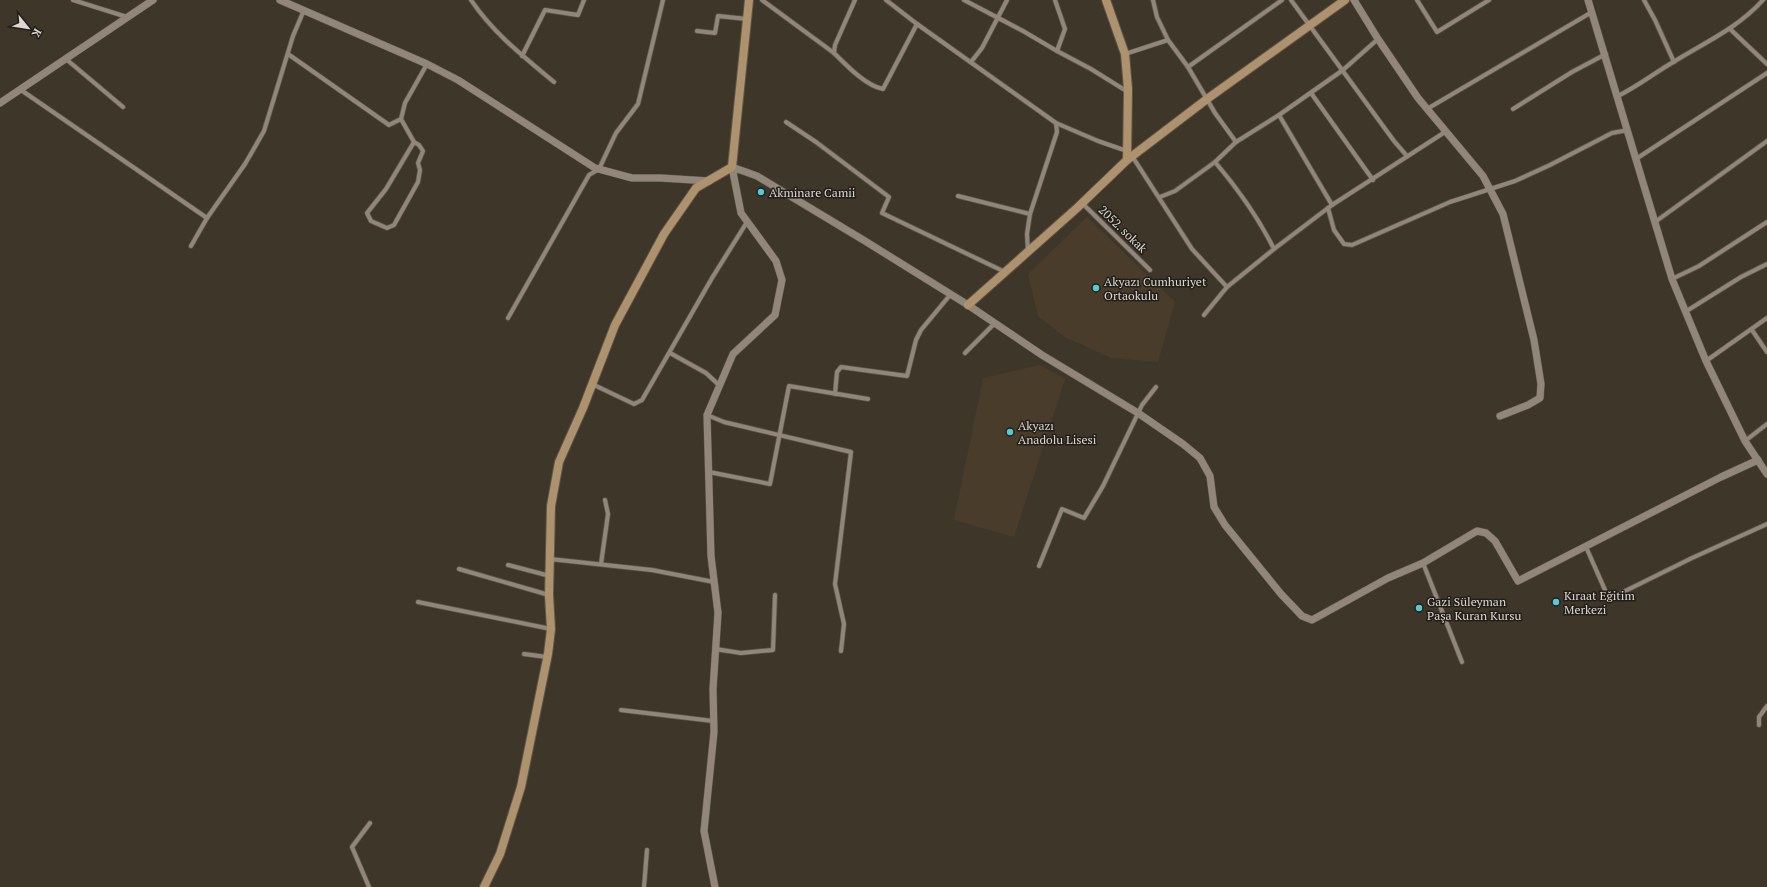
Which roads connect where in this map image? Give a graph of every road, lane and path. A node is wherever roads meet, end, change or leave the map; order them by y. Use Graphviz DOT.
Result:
graph roads {
  1 [pos="72,0"];
  2 [pos="154,0"];
  3 [pos="280,0"];
  4 [pos="471,0"];
  5 [pos="584,0"];
  6 [pos="663,0"];
  7 [pos="749,0"];
  8 [pos="762,0"];
  9 [pos="855,0"];
  10 [pos="886,0"];
  11 [pos="964,0"];
  12 [pos="1007,0"];
  13 [pos="1055,0"];
  14 [pos="1106,0"];
  15 [pos="1153,0"];
  16 [pos="1282,0"];
  17 [pos="1291,0"];
  18 [pos="1345,0"];
  19 [pos="1354,0"];
  20 [pos="1416,0"];
  21 [pos="1489,0"];
  22 [pos="1588,0"];
  23 [pos="1644,0"];
  24 [pos="1763,0"];
  25 [pos="304,10"];
  26 [pos="1593,12"];
  27 [pos="127,17"];
  28 [pos="998,18"];
  29 [pos="747,19"];
  30 [pos="917,24"];
  31 [pos="1310,25"];
  32 [pos="1730,29"];
  33 [pos="697,31"];
  34 [pos="1378,39"];
  35 [pos="1168,40"];
  36 [pos="1057,51"];
  37 [pos="834,53"];
  38 [pos="288,54"];
  39 [pos="1125,54"];
  40 [pos="1606,54"];
  41 [pos="522,56"];
  42 [pos="66,59"];
  43 [pos="971,62"];
  44 [pos="1674,62"];
  45 [pos="427,64"];
  46 [pos="1767,64"];
  47 [pos="1188,67"];
  48 [pos="1343,70"];
  49 [pos="1767,73"];
  50 [pos="554,82"];
  51 [pos="21,90"];
  52 [pos="1128,92"];
  53 [pos="1311,93"];
  54 [pos="1618,96"];
  55 [pos="1207,99"];
  56 [pos="0,103"];
  57 [pos="123,107"];
  58 [pos="1427,109"];
  59 [pos="1513,109"];
  60 [pos="1279,115"];
  61 [pos="401,119"];
  62 [pos="786,122"];
  63 [pos="1056,123"];
  64 [pos="1628,130"];
  65 [pos="1445,132"];
  66 [pos="1767,141"];
  67 [pos="414,142"];
  68 [pos="1236,142"];
  69 [pos="1129,156"];
  70 [pos="1407,156"];
  71 [pos="1636,159"];
  72 [pos="1215,162"];
  73 [pos="732,167"];
  74 [pos="599,169"];
  75 [pos="1373,180"];
  76 [pos="708,181"];
  77 [pos="1489,189"];
  78 [pos="958,196"];
  79 [pos="1160,197"];
  80 [pos="1082,203"];
  81 [pos="1332,205"];
  82 [pos="1328,208"];
  83 [pos="1030,214"];
  84 [pos="207,218"];
  85 [pos="747,222"];
  86 [pos="1655,222"];
  87 [pos="1767,222"];
  88 [pos="191,246"];
  89 [pos="1274,249"];
  90 [pos="1028,252"];
  91 [pos="1767,264"];
  92 [pos="1150,270"];
  93 [pos="1006,272"];
  94 [pos="1672,279"];
  95 [pos="1227,287"];
  96 [pos="950,295"];
  97 [pos="968,305"];
  98 [pos="1685,312"];
  99 [pos="1204,315"];
  100 [pos="508,318"];
  101 [pos="1767,318"];
  102 [pos="994,324"];
  103 [pos="1752,330"];
  104 [pos="1767,352"];
  105 [pos="670,353"];
  106 [pos="965,353"];
  107 [pos="1706,361"];
  108 [pos="592,384"];
  109 [pos="720,386"];
  110 [pos="1156,387"];
  111 [pos="835,394"];
  112 [pos="868,399"];
  113 [pos="1138,413"];
  114 [pos="707,415"];
  115 [pos="1500,416"];
  116 [pos="1767,424"];
  117 [pos="779,434"];
  118 [pos="1745,441"];
  119 [pos="1758,460"];
  120 [pos="709,472"];
  121 [pos="1767,474"];
  122 [pos="605,500"];
  123 [pos="1767,524"];
  124 [pos="1586,547"];
  125 [pos="550,559"];
  126 [pos="1423,563"];
  127 [pos="601,564"];
  128 [pos="508,565"];
  129 [pos="1039,566"];
  130 [pos="459,569"];
  131 [pos="550,576"];
  132 [pos="714,582"];
  133 [pos="549,595"];
  134 [pos="775,596"];
  135 [pos="418,602"];
  136 [pos="551,629"];
  137 [pos="715,649"];
  138 [pos="841,651"];
  139 [pos="524,654"];
  140 [pos="547,657"];
  141 [pos="1462,662"];
  142 [pos="1767,706"];
  143 [pos="621,710"];
  144 [pos="713,721"];
  145 [pos="1759,725"];
  146 [pos="370,823"];
  147 [pos="647,850"];
  148 [pos="369,887"];
  149 [pos="484,887"];
  150 [pos="644,887"];
  151 [pos="715,887"];
  1 -- 27 [label="street"];
  2 -- 27 [label="street"];
  3 -- 25 [label="street"];
  4 -- 41 [label="street"];
  5 -- 41 [label="street"];
  6 -- 74 [label="street"];
  7 -- 29 [label="main road"];
  8 -- 37 [label="street"];
  9 -- 37 [label="street"];
  10 -- 30 [label="street"];
  11 -- 28 [label="street"];
  12 -- 28 [label="street"];
  13 -- 36 [label="street"];
  14 -- 39 [label="main road"];
  15 -- 35 [label="street"];
  16 -- 47 [label="street"];
  17 -- 31 [label="street"];
  18 -- 31 [label="main road"];
  19 -- 34 [label="street"];
  20 -- 21 [label="street"];
  22 -- 26 [label="street"];
  23 -- 44 [label="street"];
  24 -- 32 [label="street"];
  25 -- 38 [label="street"];
  25 -- 45 [label="street"];
  26 -- 40 [label="street"];
  26 -- 58 [label="street"];
  27 -- 42 [label="street"];
  28 -- 36 [label="street"];
  28 -- 43 [label="street"];
  29 -- 33 [label="street"];
  29 -- 73 [label="main road"];
  30 -- 37 [label="street"];
  30 -- 43 [label="street"];
  31 -- 48 [label="street"];
  31 -- 55 [label="main road"];
  32 -- 44 [label="street"];
  32 -- 46 [label="street"];
  34 -- 48 [label="street"];
  34 -- 58 [label="street"];
  35 -- 39 [label="street"];
  35 -- 47 [label="street"];
  36 -- 52 [label="street"];
  38 -- 61 [label="street"];
  38 -- 84 [label="street"];
  39 -- 52 [label="main road"];
  40 -- 54 [label="street"];
  40 -- 59 [label="street"];
  41 -- 50 [label="street"];
  42 -- 51 [label="street"];
  42 -- 57 [label="street"];
  43 -- 63 [label="street"];
  44 -- 54 [label="street"];
  45 -- 61 [label="street"];
  45 -- 74 [label="street"];
  47 -- 55 [label="street"];
  48 -- 53 [label="street"];
  48 -- 70 [label="street"];
  49 -- 71 [label="street"];
  51 -- 56 [label="street"];
  51 -- 84 [label="street"];
  52 -- 69 [label="main road"];
  53 -- 60 [label="street"];
  53 -- 75 [label="street"];
  54 -- 64 [label="street"];
  55 -- 68 [label="street"];
  55 -- 69 [label="main road"];
  58 -- 65 [label="street"];
  60 -- 68 [label="street"];
  60 -- 81 [label="street"];
  61 -- 67 [label="street"];
  62 -- 93 [label="street"];
  63 -- 69 [label="street"];
  63 -- 83 [label="street"];
  64 -- 71 [label="street"];
  64 -- 77 [label="street"];
  65 -- 70 [label="street"];
  65 -- 77 [label="street"];
  66 -- 86 [label="street"];
  67 -- 67 [label="street"];
  68 -- 72 [label="street"];
  69 -- 79 [label="street"];
  69 -- 80 [label="main road"];
  70 -- 75 [label="street"];
  71 -- 86 [label="street"];
  72 -- 79 [label="street"];
  72 -- 89 [label="street"];
  73 -- 76 [label="main road"];
  73 -- 85 [label="street"];
  73 -- 96 [label="street"];
  74 -- 76 [label="street"];
  74 -- 100 [label="street"];
  75 -- 81 [label="street"];
  76 -- 108 [label="main road"];
  77 -- 82 [label="street"];
  77 -- 115 [label="street"];
  78 -- 83 [label="street"];
  79 -- 95 [label="street"];
  80 -- 90 [label="main road"];
  80 -- 92 [label="street, 2052. sokak"];
  81 -- 82 [label="street"];
  82 -- 89 [label="street"];
  83 -- 90 [label="street"];
  84 -- 88 [label="street"];
  85 -- 105 [label="street"];
  85 -- 109 [label="street"];
  86 -- 94 [label="street"];
  87 -- 94 [label="street"];
  89 -- 95 [label="street"];
  90 -- 93 [label="main road"];
  91 -- 98 [label="street"];
  93 -- 97 [label="main road"];
  94 -- 98 [label="street"];
  95 -- 99 [label="street"];
  96 -- 97 [label="street"];
  96 -- 111 [label="street"];
  97 -- 102 [label="street"];
  98 -- 107 [label="street"];
  101 -- 103 [label="street"];
  102 -- 106 [label="street"];
  102 -- 113 [label="street"];
  103 -- 104 [label="street"];
  103 -- 107 [label="street"];
  105 -- 108 [label="street"];
  105 -- 109 [label="street"];
  107 -- 118 [label="street"];
  108 -- 125 [label="main road"];
  109 -- 114 [label="street"];
  110 -- 113 [label="street"];
  111 -- 112 [label="street"];
  111 -- 117 [label="street"];
  113 -- 126 [label="street"];
  113 -- 129 [label="street"];
  114 -- 117 [label="street"];
  114 -- 120 [label="street"];
  116 -- 118 [label="street"];
  117 -- 120 [label="street"];
  117 -- 138 [label="street"];
  118 -- 119 [label="street"];
  119 -- 121 [label="street"];
  119 -- 124 [label="street"];
  120 -- 132 [label="street"];
  122 -- 127 [label="street"];
  123 -- 124 [label="street"];
  124 -- 126 [label="street"];
  125 -- 127 [label="street"];
  125 -- 131 [label="main road"];
  126 -- 141 [label="street"];
  127 -- 132 [label="street"];
  128 -- 131 [label="street"];
  130 -- 133 [label="street"];
  131 -- 133 [label="main road"];
  132 -- 137 [label="street"];
  133 -- 136 [label="main road"];
  134 -- 137 [label="street"];
  135 -- 136 [label="street"];
  136 -- 140 [label="main road"];
  137 -- 144 [label="street"];
  139 -- 140 [label="street"];
  140 -- 149 [label="main road"];
  142 -- 145 [label="street"];
  143 -- 144 [label="street"];
  144 -- 151 [label="street"];
  146 -- 148 [label="street"];
  147 -- 150 [label="street"];
}
